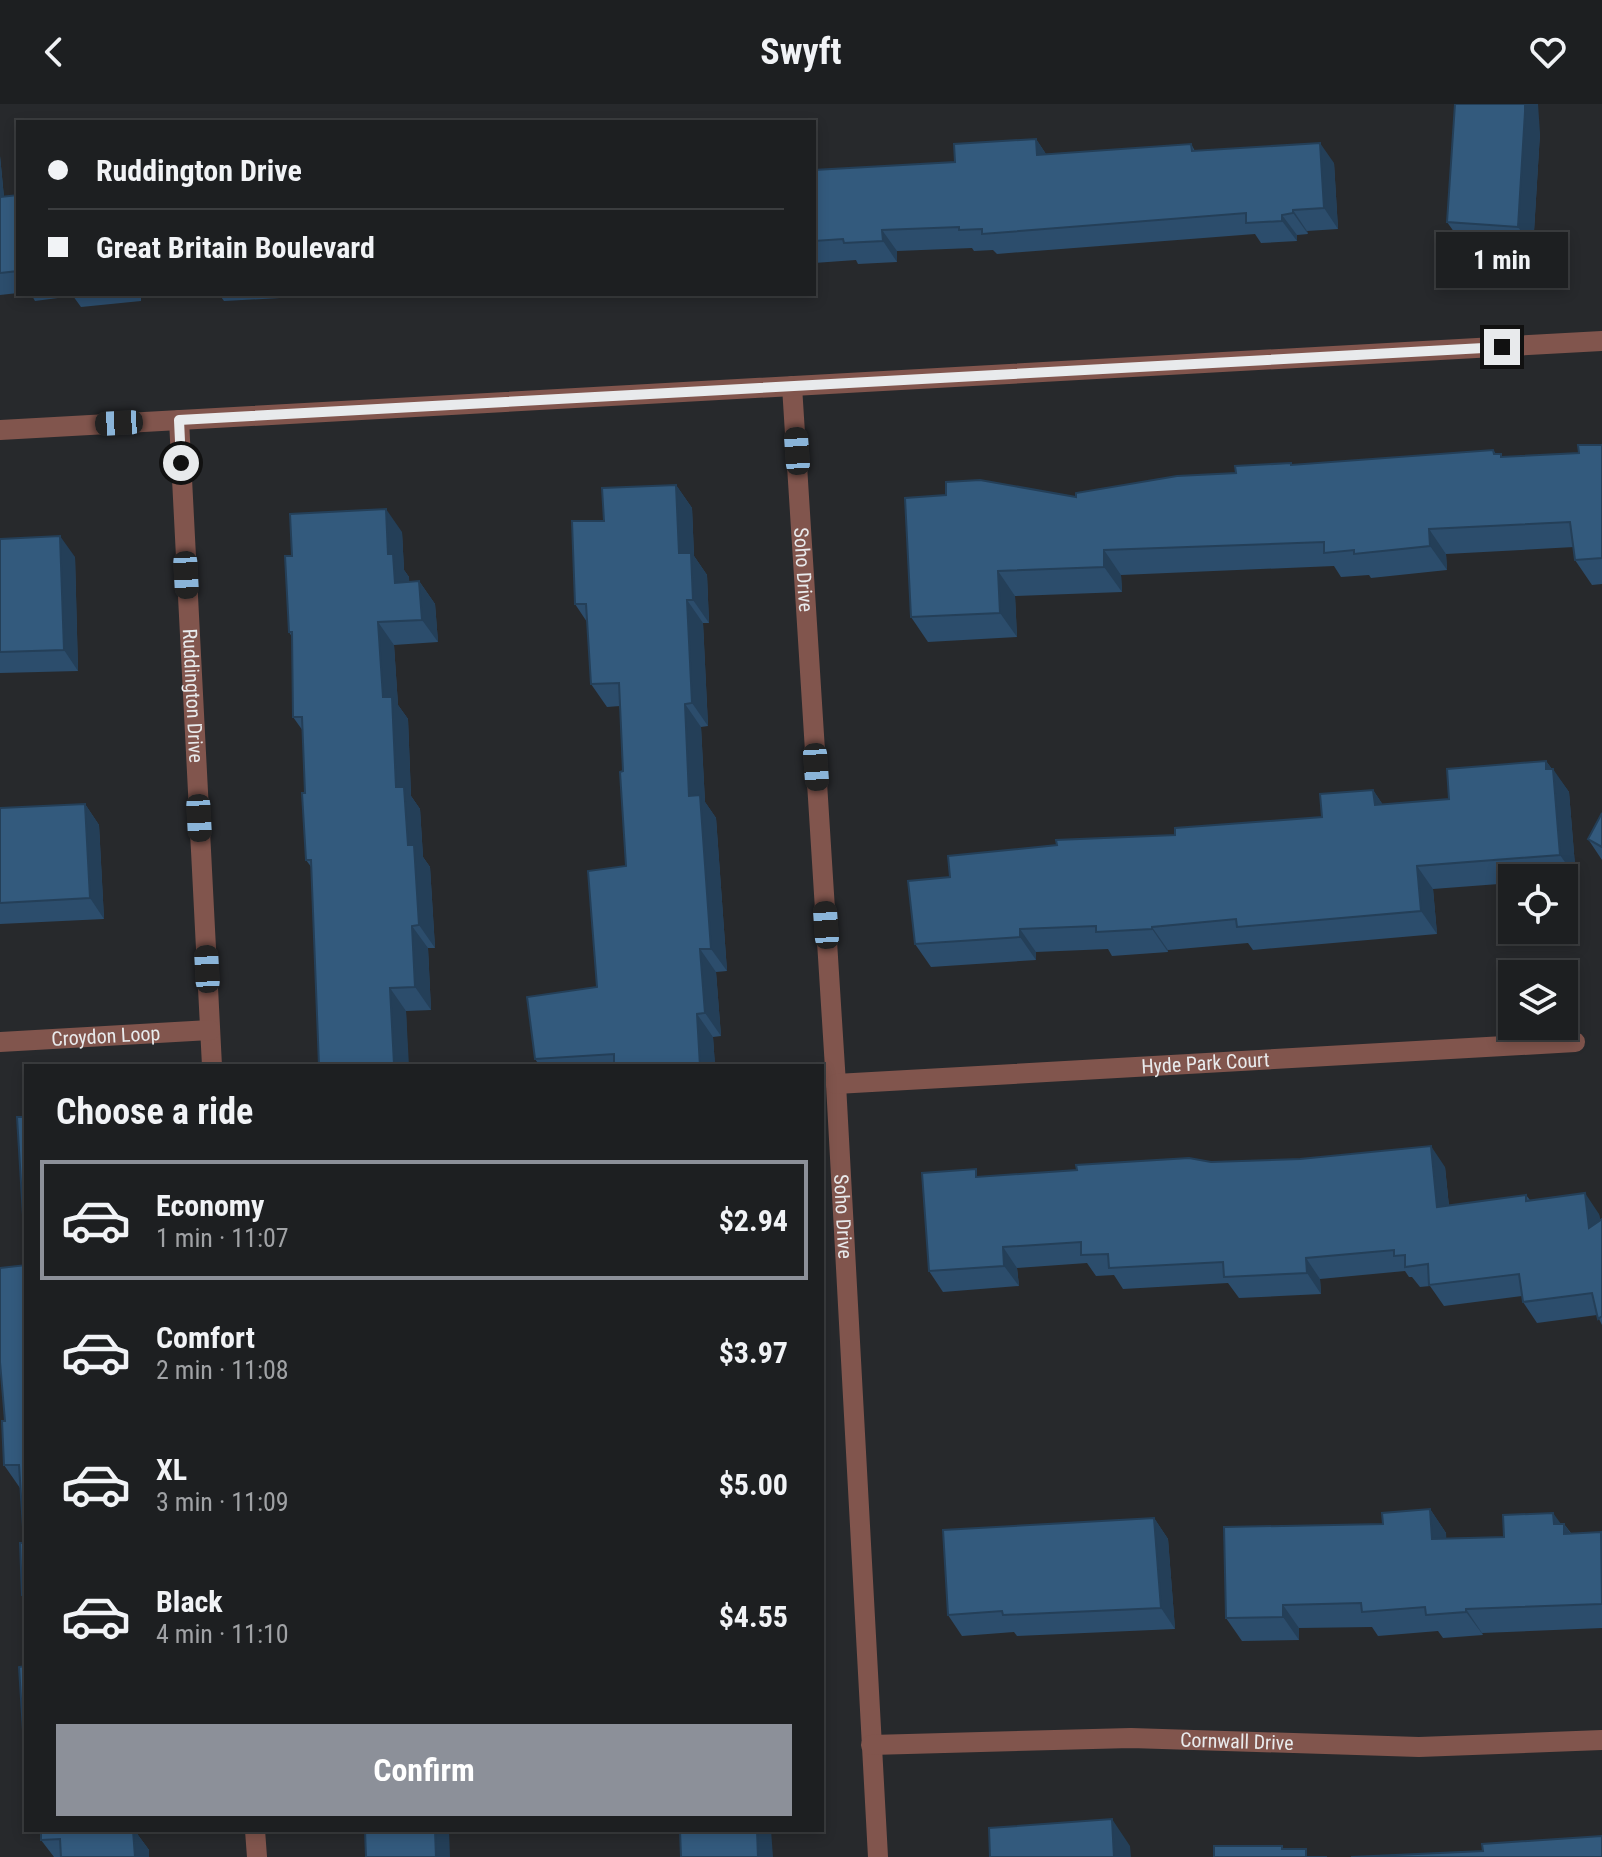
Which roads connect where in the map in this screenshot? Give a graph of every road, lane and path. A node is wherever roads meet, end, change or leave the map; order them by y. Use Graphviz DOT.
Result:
graph roads {
  1 [pos="1602,341"];
  2 [pos="792,386"];
  3 [pos="179,420"];
  4 [pos="0,430"];
  5 [pos="210,1030"];
  6 [pos="0,1042"];
  7 [pos="1575,1042"];
  8 [pos="212,1064"];
  9 [pos="836,1084"];
  10 [pos="1602,1740"];
  11 [pos="871,1745"];
  12 [pos="255,1832"];
  13 [pos="257,1857"];
  14 [pos="878,1857"];
  1 -- 2 [label="street"];
  2 -- 3 [label="street"];
  2 -- 9 [label="street, Soho Drive"];
  3 -- 4 [label="street"];
  3 -- 5 [label="street, Ruddington Drive"];
  5 -- 6 [label="street, Croydon Loop"];
  5 -- 8 [label="street, Ruddington Drive"];
  7 -- 9 [label="street, Hyde Park Court"];
  9 -- 11 [label="street, Soho Drive"];
  10 -- 11 [label="street, Cornwall Drive"];
  11 -- 14 [label="street, Soho Drive"];
  12 -- 13 [label="street"];
}
